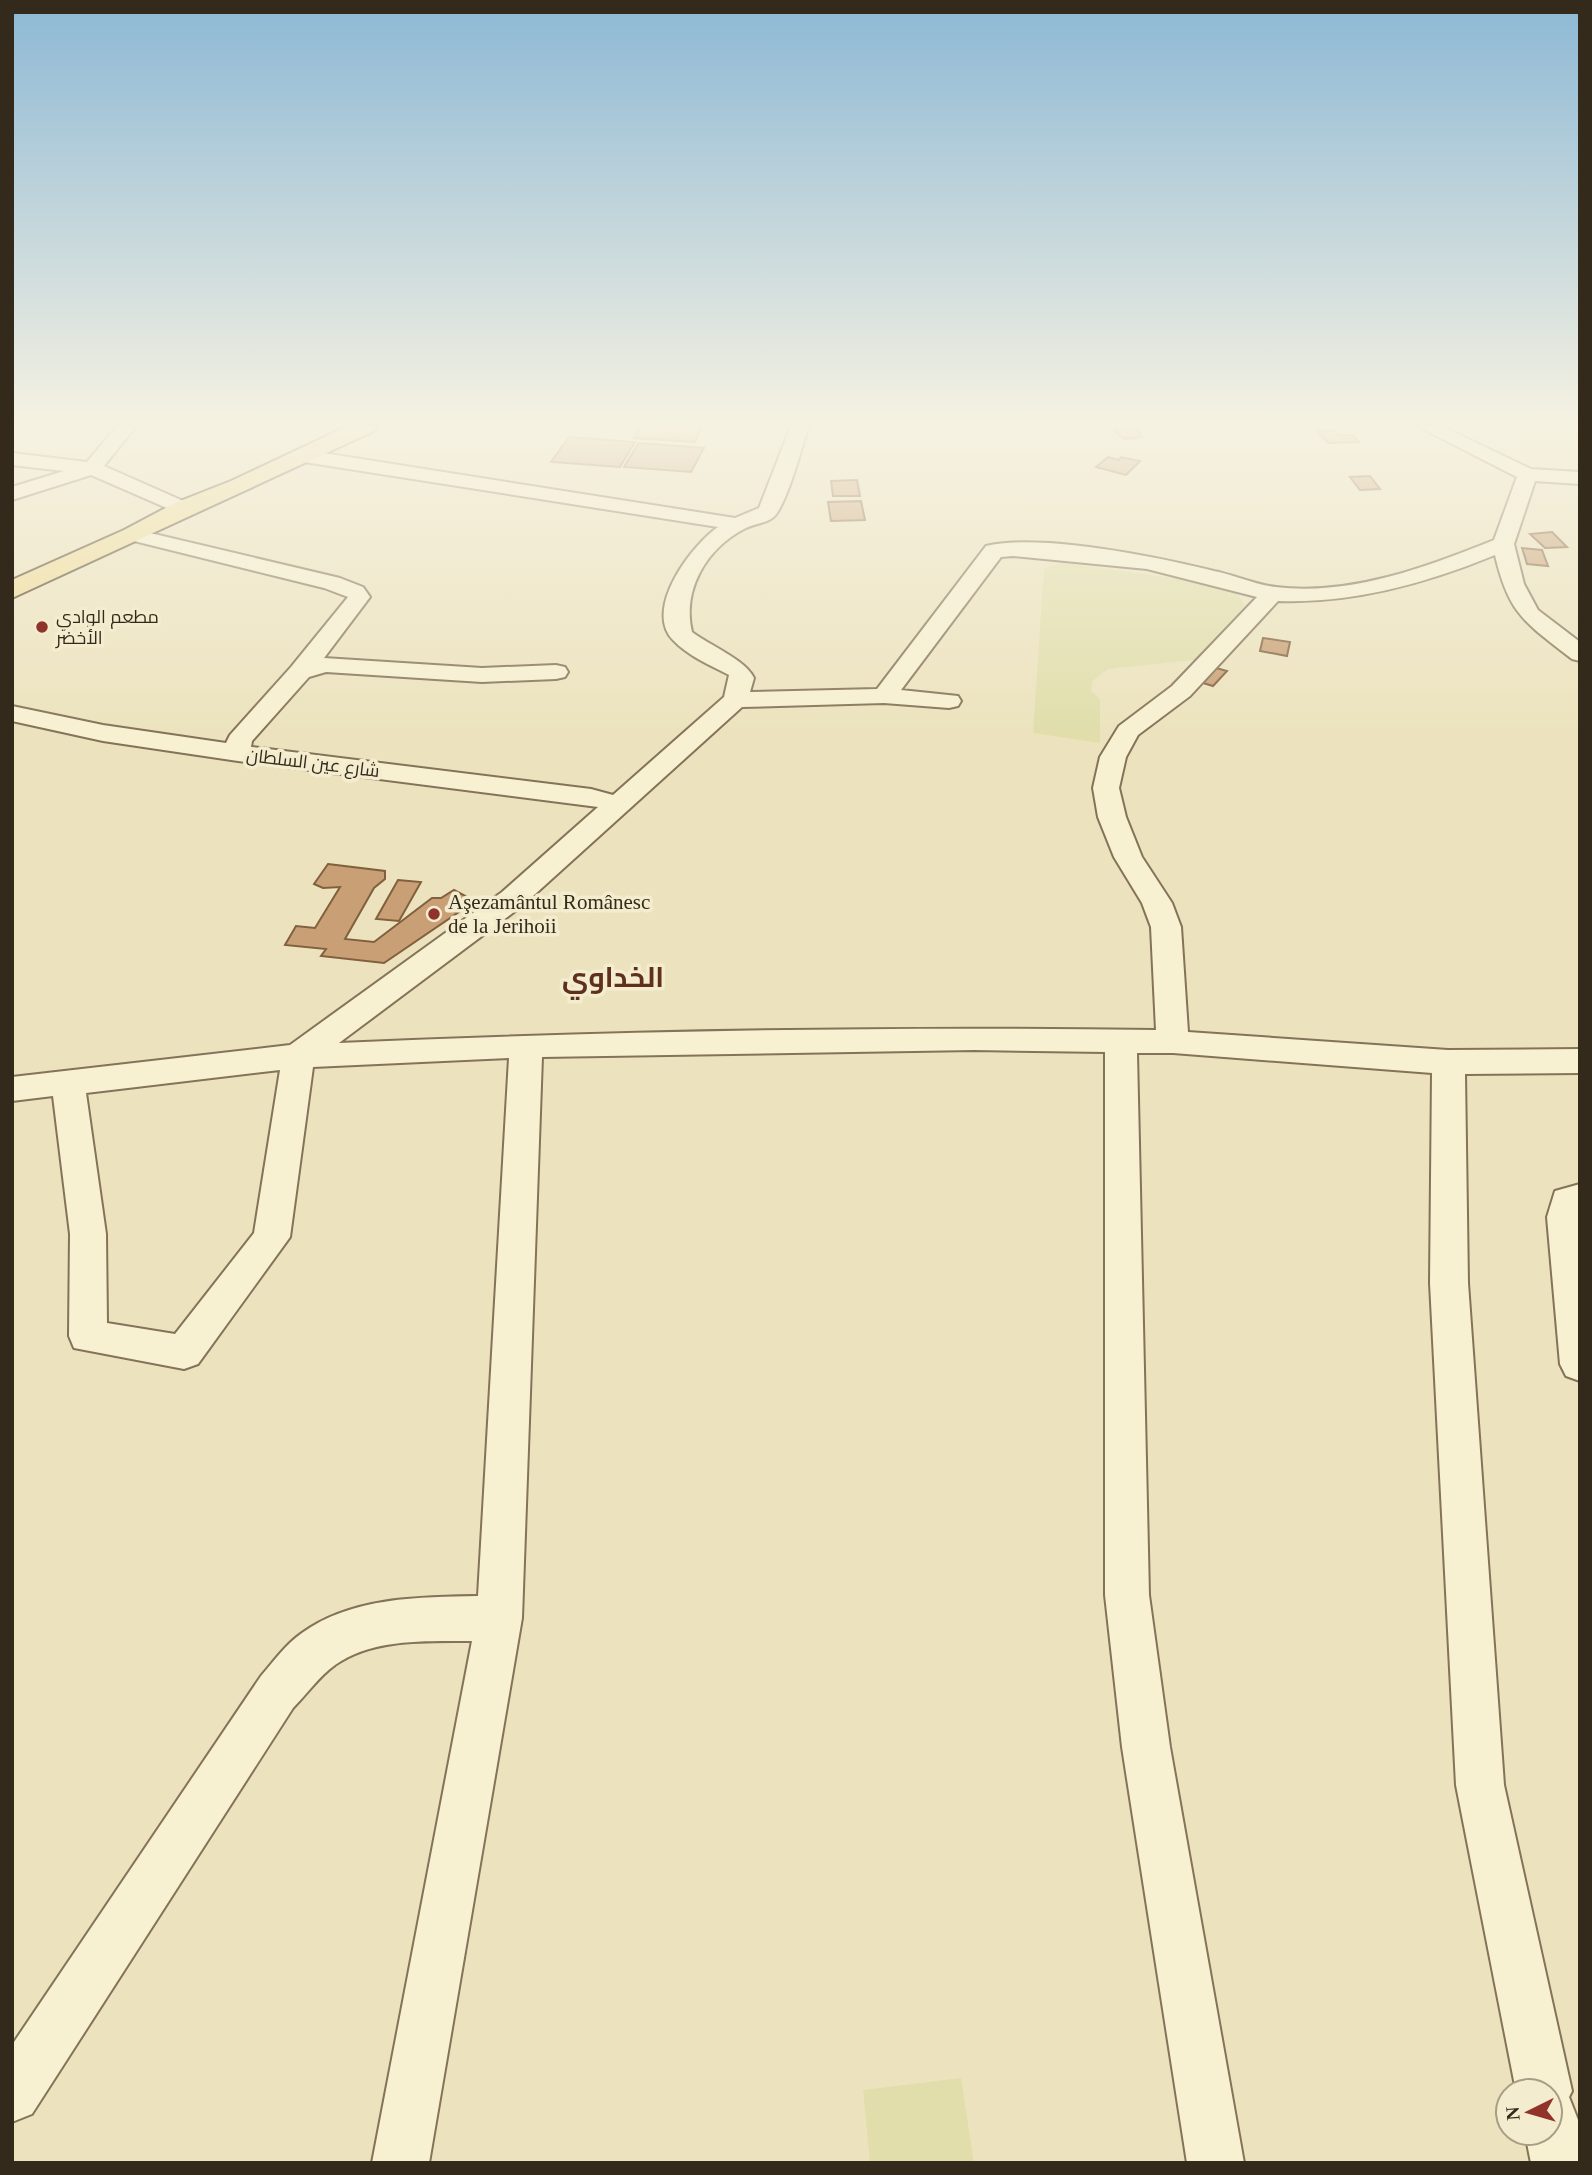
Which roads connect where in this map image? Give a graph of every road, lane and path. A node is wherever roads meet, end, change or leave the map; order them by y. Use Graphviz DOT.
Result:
graph roads {
  1 [pos="147,528"];
  2 [pos="732,528"];
  3 [pos="1510,528"];
  4 [pos="133,535"];
  5 [pos="1503,544"];
  6 [pos="12,590"];
  7 [pos="1272,594"];
  8 [pos="1580,654"];
  9 [pos="321,659"];
  10 [pos="556,672"];
  11 [pos="884,696"];
  12 [pos="735,700"];
  13 [pos="949,701"];
  14 [pos="12,713"];
  15 [pos="238,753"];
  16 [pos="616,804"];
  17 [pos="1121,1041"];
  18 [pos="1173,1042"];
  19 [pos="526,1046"];
  20 [pos="298,1056"];
  21 [pos="1580,1061"];
  22 [pos="1448,1062"];
  23 [pos="68,1084"];
  24 [pos="12,1089"];
  25 [pos="1580,1198"];
  26 [pos="1580,1364"];
  27 [pos="499,1618"];
  28 [pos="1541,2077"];
  29 [pos="12,2094"];
  30 [pos="400,2163"];
  31 [pos="1216,2163"];
  1 -- 4 [label="main road"];
  2 -- 12 [label="street"];
  3 -- 5 [label="street"];
  4 -- 6 [label="main road"];
  4 -- 9 [label="street"];
  5 -- 7 [label="street"];
  5 -- 8 [label="street"];
  7 -- 11 [label="street"];
  7 -- 18 [label="street"];
  9 -- 10 [label="street"];
  9 -- 15 [label="street"];
  11 -- 12 [label="street"];
  11 -- 13 [label="street"];
  12 -- 16 [label="street"];
  14 -- 15 [label="street, شارع عين السلطان"];
  15 -- 16 [label="street, شارع عين السلطان"];
  16 -- 20 [label="street"];
  17 -- 18 [label="street"];
  17 -- 19 [label="street"];
  17 -- 31 [label="street"];
  18 -- 22 [label="street"];
  19 -- 20 [label="street"];
  19 -- 27 [label="street"];
  20 -- 23 [label="street"];
  20 -- 23 [label="street"];
  21 -- 22 [label="street"];
  22 -- 28 [label="street"];
  23 -- 24 [label="street"];
  25 -- 26 [label="street"];
  27 -- 29 [label="street"];
  27 -- 30 [label="street"];
}
